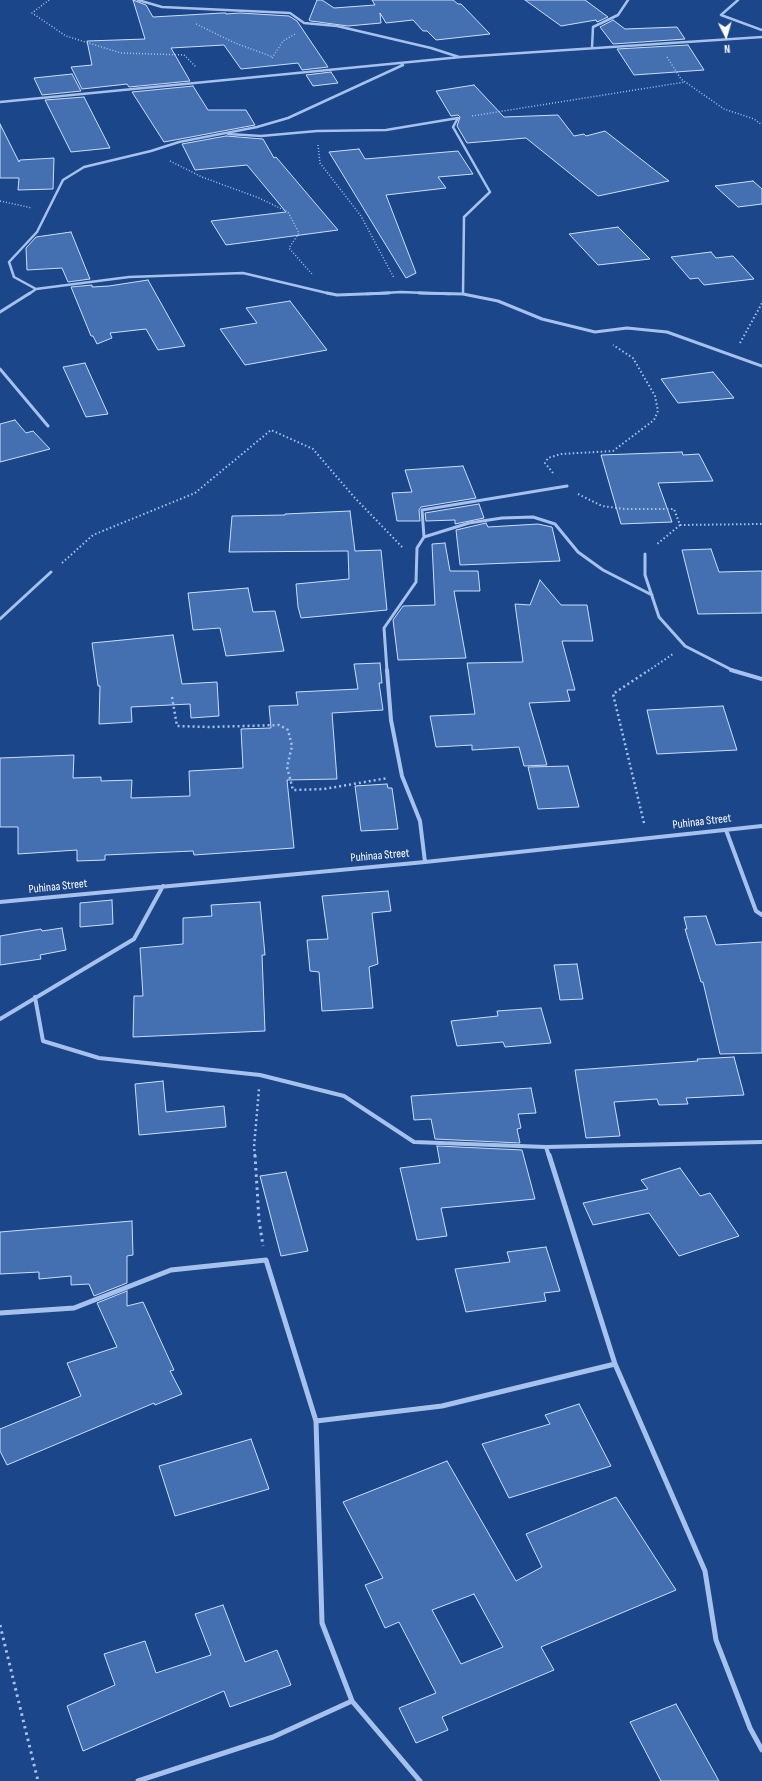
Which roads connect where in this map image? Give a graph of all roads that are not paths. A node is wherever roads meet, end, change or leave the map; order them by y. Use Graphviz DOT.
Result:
graph roads {
  1 [pos="138,0"];
  2 [pos="628,0"];
  3 [pos="738,0"];
  4 [pos="762,30"];
  5 [pos="762,37"];
  6 [pos="592,48"];
  7 [pos="461,57"];
  8 [pos="406,64"];
  9 [pos="0,102"];
  10 [pos="221,134"];
  11 [pos="36,289"];
  12 [pos="463,294"];
  13 [pos="0,312"];
  14 [pos="762,366"];
  15 [pos="0,369"];
  16 [pos="48,426"];
  17 [pos="567,486"];
  18 [pos="424,537"];
  19 [pos="645,554"];
  20 [pos="51,572"];
  21 [pos="652,595"];
  22 [pos="0,619"];
  23 [pos="762,679"];
  24 [pos="762,826"];
  25 [pos="726,830"];
  26 [pos="425,862"];
  27 [pos="163,886"];
  28 [pos="0,902"];
  29 [pos="762,915"];
  30 [pos="35,997"];
  31 [pos="0,1019"];
  32 [pos="762,1142"];
  33 [pos="546,1147"];
  34 [pos="0,1312"];
  35 [pos="615,1364"];
  36 [pos="316,1422"];
  37 [pos="352,1702"];
  38 [pos="762,1750"];
  39 [pos="138,1781"];
  40 [pos="420,1781"];
  1 -- 7 [label="street"];
  2 -- 6 [label="street"];
  3 -- 4 [label="street"];
  5 -- 6 [label="street"];
  6 -- 7 [label="street"];
  7 -- 8 [label="street"];
  8 -- 9 [label="street"];
  8 -- 10 [label="street"];
  10 -- 11 [label="street"];
  10 -- 12 [label="street"];
  11 -- 12 [label="street"];
  11 -- 13 [label="street"];
  12 -- 14 [label="street"];
  15 -- 16 [label="street"];
  17 -- 18 [label="street"];
  18 -- 21 [label="street"];
  18 -- 26 [label="street"];
  19 -- 21 [label="street"];
  20 -- 22 [label="street"];
  21 -- 23 [label="street"];
  24 -- 25 [label="street, Puhinaa Street"];
  25 -- 26 [label="street, Puhinaa Street"];
  25 -- 29 [label="street"];
  26 -- 27 [label="street, Puhinaa Street"];
  27 -- 28 [label="street, Puhinaa Street"];
  27 -- 30 [label="street"];
  30 -- 31 [label="street"];
  30 -- 33 [label="street"];
  32 -- 33 [label="street"];
  33 -- 35 [label="street"];
  34 -- 36 [label="street"];
  35 -- 36 [label="street"];
  35 -- 38 [label="street"];
  36 -- 37 [label="street"];
  37 -- 39 [label="street"];
  37 -- 40 [label="street"];
}
